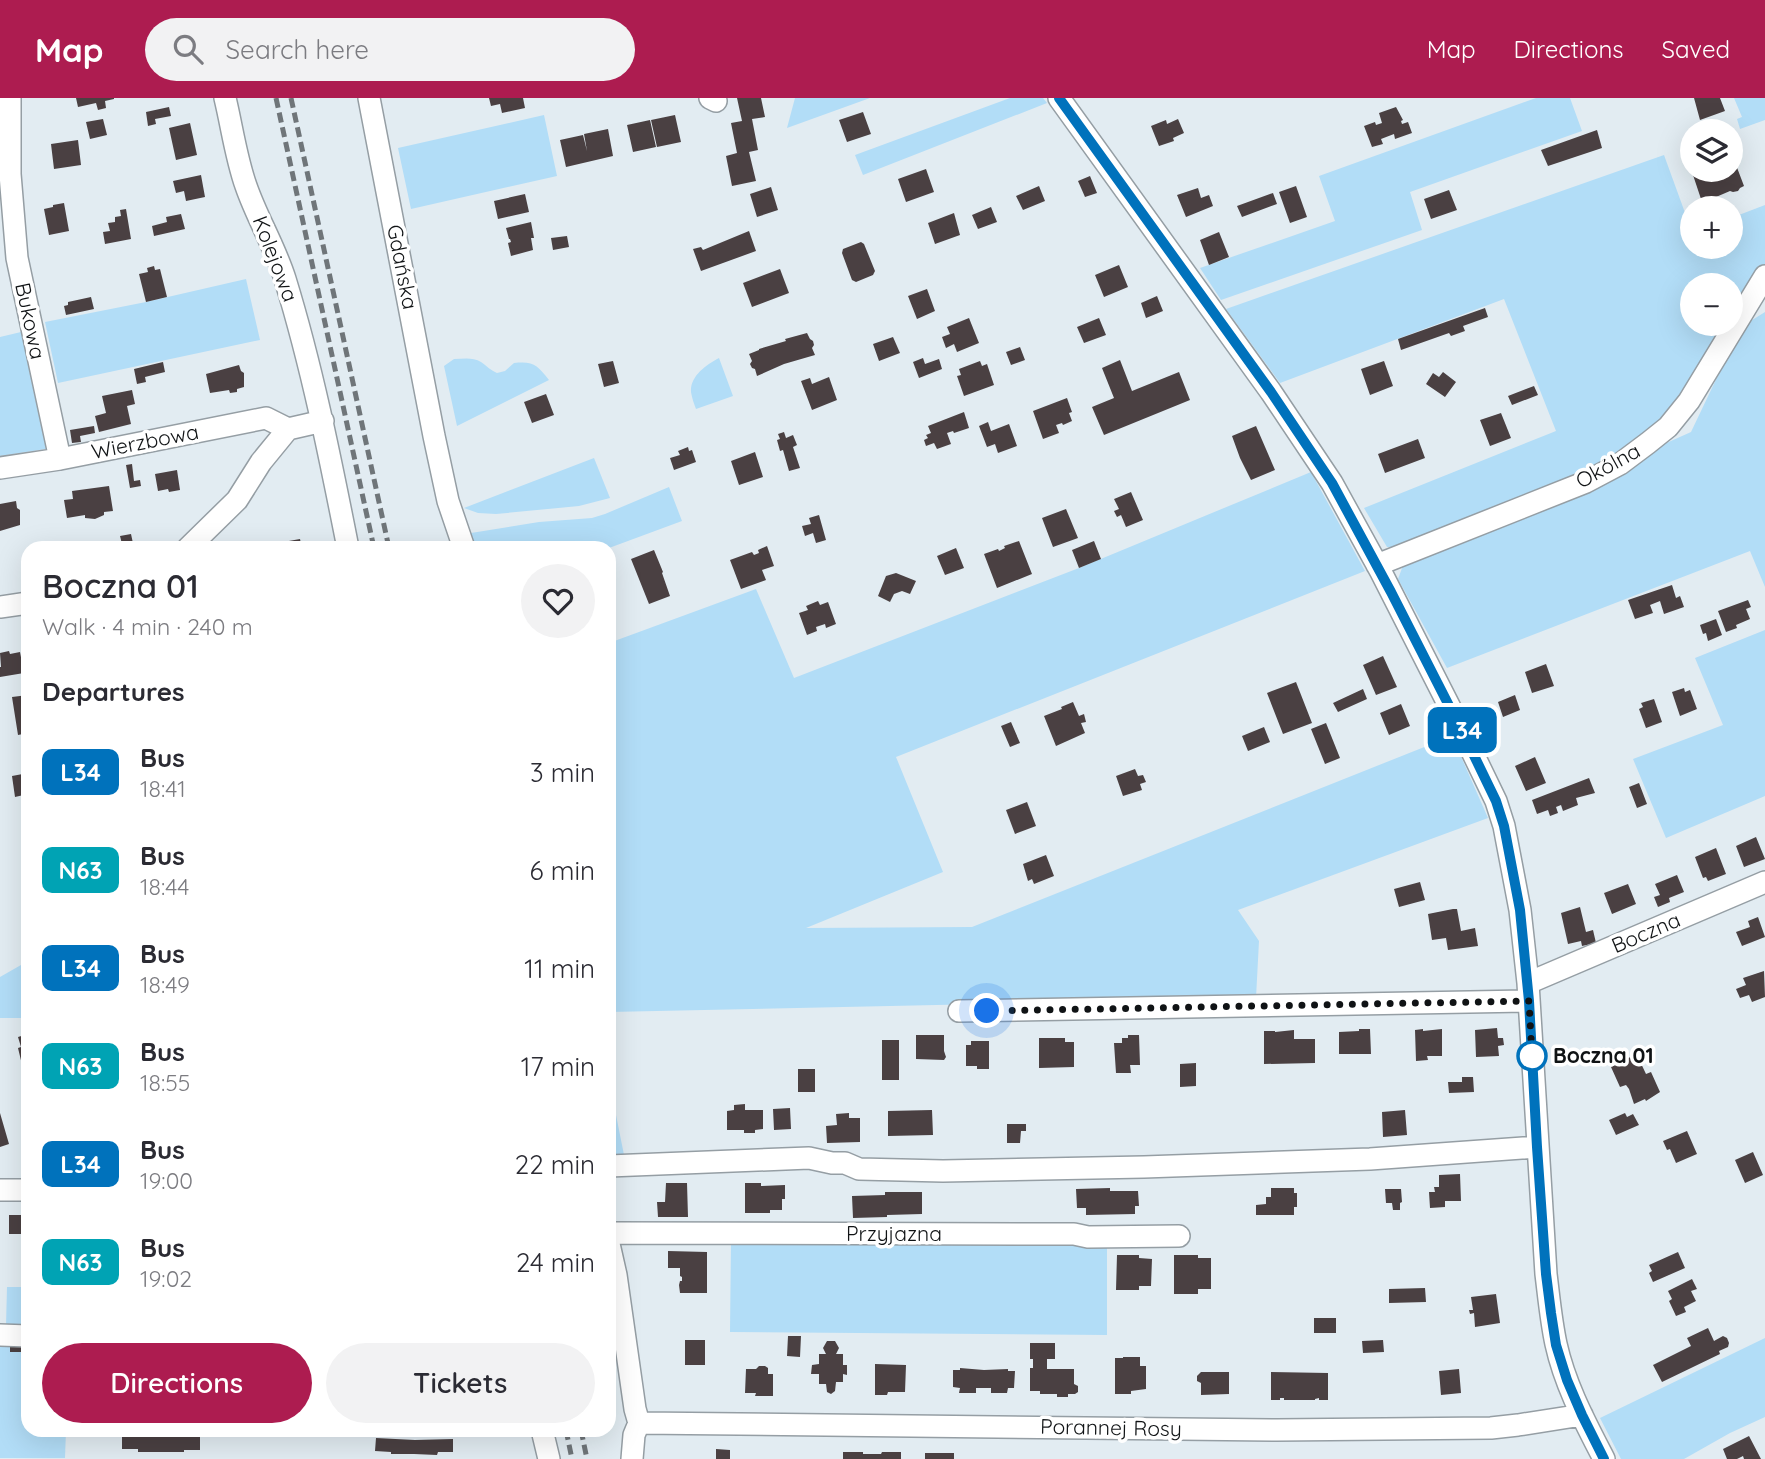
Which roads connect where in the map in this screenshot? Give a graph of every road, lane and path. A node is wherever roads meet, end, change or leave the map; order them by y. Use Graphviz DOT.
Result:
graph roads {
  1 [pos="10,98"];
  2 [pos="225,98"];
  3 [pos="369,98"];
  4 [pos="1059,98"];
  5 [pos="1765,276"];
  6 [pos="1758,295"];
  7 [pos="323,421"];
  8 [pos="288,429"];
  9 [pos="60,459"];
  10 [pos="0,468"];
  11 [pos="197,541"];
  12 [pos="347,541"];
  13 [pos="462,541"];
  14 [pos="1377,565"];
  15 [pos="21,604"];
  16 [pos="0,607"];
  17 [pos="1765,882"];
  18 [pos="1528,992"];
  19 [pos="959,1011"];
  20 [pos="1537,1147"];
  21 [pos="616,1166"];
  22 [pos="0,1190"];
  23 [pos="21,1190"];
  24 [pos="616,1233"];
  25 [pos="1179,1236"];
  26 [pos="616,1275"];
  27 [pos="0,1335"];
  28 [pos="21,1336"];
  29 [pos="1582,1415"];
  30 [pos="639,1423"];
  31 [pos="544,1437"];
  32 [pos="549,1459"];
  33 [pos="632,1459"];
  34 [pos="1604,1459"];
  1 -- 9 [label="street, Bukowa"];
  2 -- 7 [label="street, Kolejowa"];
  3 -- 13 [label="street, Gdańska"];
  4 -- 14 [label="street"];
  5 -- 6 [label="street, Okólna"];
  6 -- 14 [label="street, Okólna"];
  7 -- 8 [label="street"];
  7 -- 12 [label="street, Kolejowa"];
  8 -- 9 [label="street, Wierzbowa"];
  8 -- 11 [label="street"];
  9 -- 10 [label="street, Wierzbowa"];
  14 -- 18 [label="street"];
  15 -- 16 [label="street"];
  17 -- 18 [label="street, Boczna"];
  18 -- 19 [label="street"];
  18 -- 20 [label="street"];
  20 -- 21 [label="street"];
  20 -- 29 [label="street"];
  22 -- 23 [label="street"];
  24 -- 25 [label="street, Przyjazna"];
  26 -- 30 [label="street"];
  27 -- 28 [label="street"];
  29 -- 30 [label="street, Porannej Rosy"];
  29 -- 34 [label="street"];
  30 -- 33 [label="street"];
  31 -- 32 [label="street"];
}
